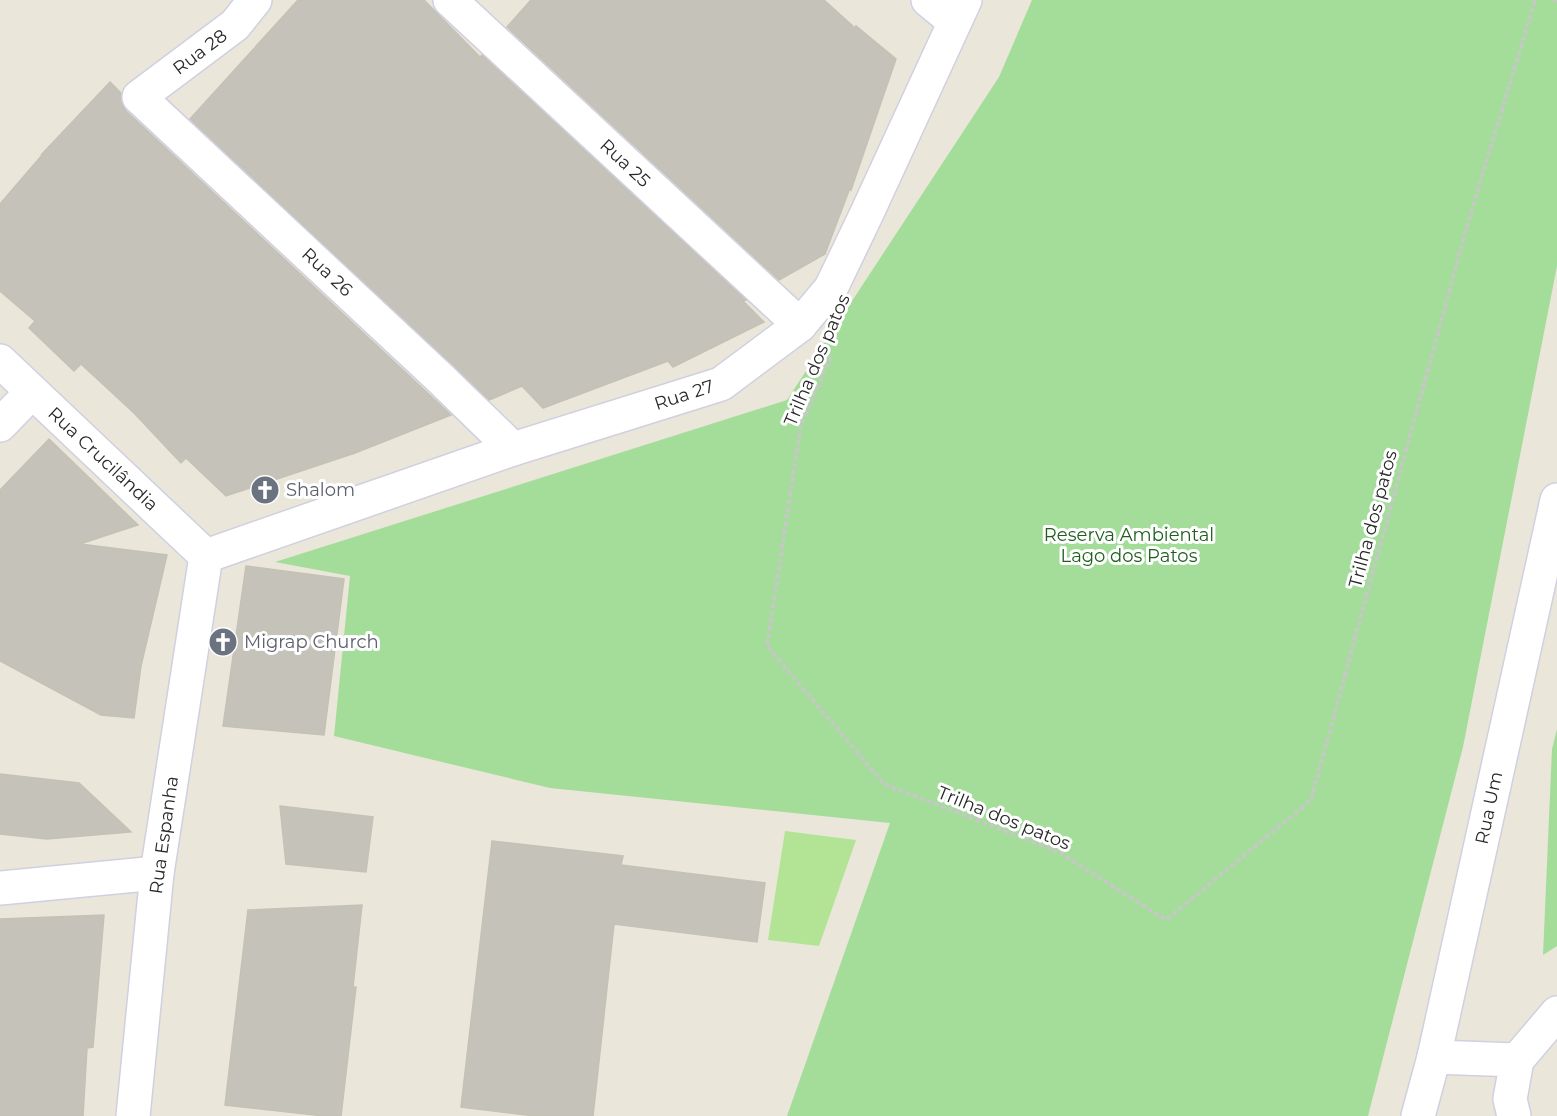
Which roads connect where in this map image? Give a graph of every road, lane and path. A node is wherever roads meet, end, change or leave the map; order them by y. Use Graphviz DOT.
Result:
graph roads {
  1 [pos="255,0"];
  2 [pos="450,0"];
  3 [pos="928,0"];
  4 [pos="1535,0"];
  5 [pos="960,11"];
  6 [pos="139,97"];
  7 [pos="800,325"];
  8 [pos="835,348"];
  9 [pos="0,362"];
  10 [pos="32,392"];
  11 [pos="0,425"];
  12 [pos="513,449"];
  13 [pos="1557,500"];
  14 [pos="206,556"];
  15 [pos="157,873"];
  16 [pos="0,888"];
  17 [pos="1557,1013"];
  18 [pos="1434,1057"];
  19 [pos="1517,1060"];
  20 [pos="134,1116"];
  21 [pos="1418,1116"];
  22 [pos="1514,1116"];
  1 -- 6 [label="street, Rua 28"];
  2 -- 7 [label="street, Rua 25"];
  3 -- 5 [label="street"];
  4 -- 8 [label="path, Trilha dos patos"];
  5 -- 7 [label="street, Rua 27"];
  6 -- 12 [label="street, Rua 26"];
  7 -- 12 [label="street, Rua 27"];
  9 -- 10 [label="street, Rua Crucilândia"];
  10 -- 11 [label="street"];
  10 -- 14 [label="street, Rua Crucilândia"];
  12 -- 14 [label="street, Rua 27"];
  13 -- 18 [label="street, Rua Um"];
  14 -- 15 [label="street, Rua Espanha"];
  15 -- 16 [label="street"];
  15 -- 20 [label="street, Rua Espanha"];
  17 -- 19 [label="street"];
  18 -- 19 [label="street"];
  18 -- 21 [label="street, Rua Um"];
  19 -- 22 [label="street"];
}
